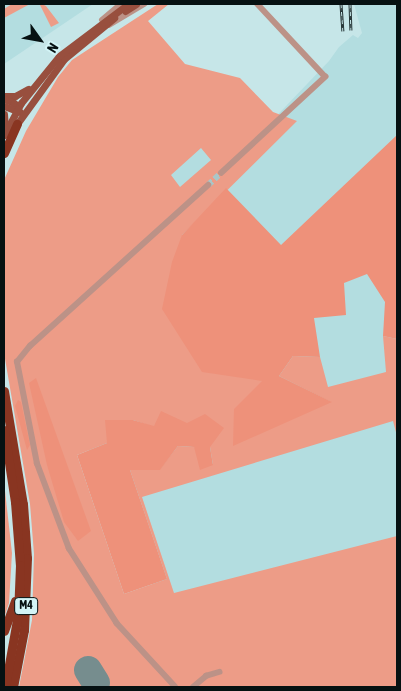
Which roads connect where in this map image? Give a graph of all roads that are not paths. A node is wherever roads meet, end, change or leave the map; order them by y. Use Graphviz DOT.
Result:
graph roads {
  1 [pos="121,4"];
  2 [pos="128,4"];
  3 [pos="136,4"];
  4 [pos="144,4"];
  5 [pos="258,4"];
  6 [pos="99,23"];
  7 [pos="96,32"];
  8 [pos="33,86"];
  9 [pos="4,98"];
  10 [pos="28,105"];
  11 [pos="4,106"];
  12 [pos="18,111"];
  13 [pos="4,114"];
  14 [pos="17,124"];
  15 [pos="4,135"];
  16 [pos="4,153"];
  17 [pos="221,173"];
  18 [pos="208,185"];
  19 [pos="4,391"];
  20 [pos="4,430"];
  21 [pos="20,587"];
  22 [pos="4,631"];
  23 [pos="21,653"];
  24 [pos="219,672"];
  25 [pos="5,687"];
  26 [pos="13,687"];
  27 [pos="19,687"];
  28 [pos="175,687"];
  29 [pos="193,687"];
  1 -- 6 [label="street"];
  2 -- 6 [label="main road"];
  3 -- 7 [label="main road"];
  4 -- 7 [label="street"];
  5 -- 17 [label="street"];
  6 -- 8 [label="main road"];
  7 -- 10 [label="main road"];
  8 -- 9 [label="main road"];
  8 -- 12 [label="main road"];
  9 -- 12 [label="main road"];
  10 -- 12 [label="main road"];
  10 -- 14 [label="main road"];
  11 -- 12 [label="main road"];
  12 -- 14 [label="main road"];
  12 -- 15 [label="main road"];
  13 -- 15 [label="main road"];
  14 -- 16 [label="highway"];
  18 -- 28 [label="street"];
  19 -- 23 [label="highway, M4"];
  20 -- 21 [label="highway, M4"];
  21 -- 22 [label="highway"];
  21 -- 25 [label="highway, M4"];
  23 -- 26 [label="highway, M4"];
  23 -- 27 [label="highway"];
  24 -- 29 [label="street"];
}
